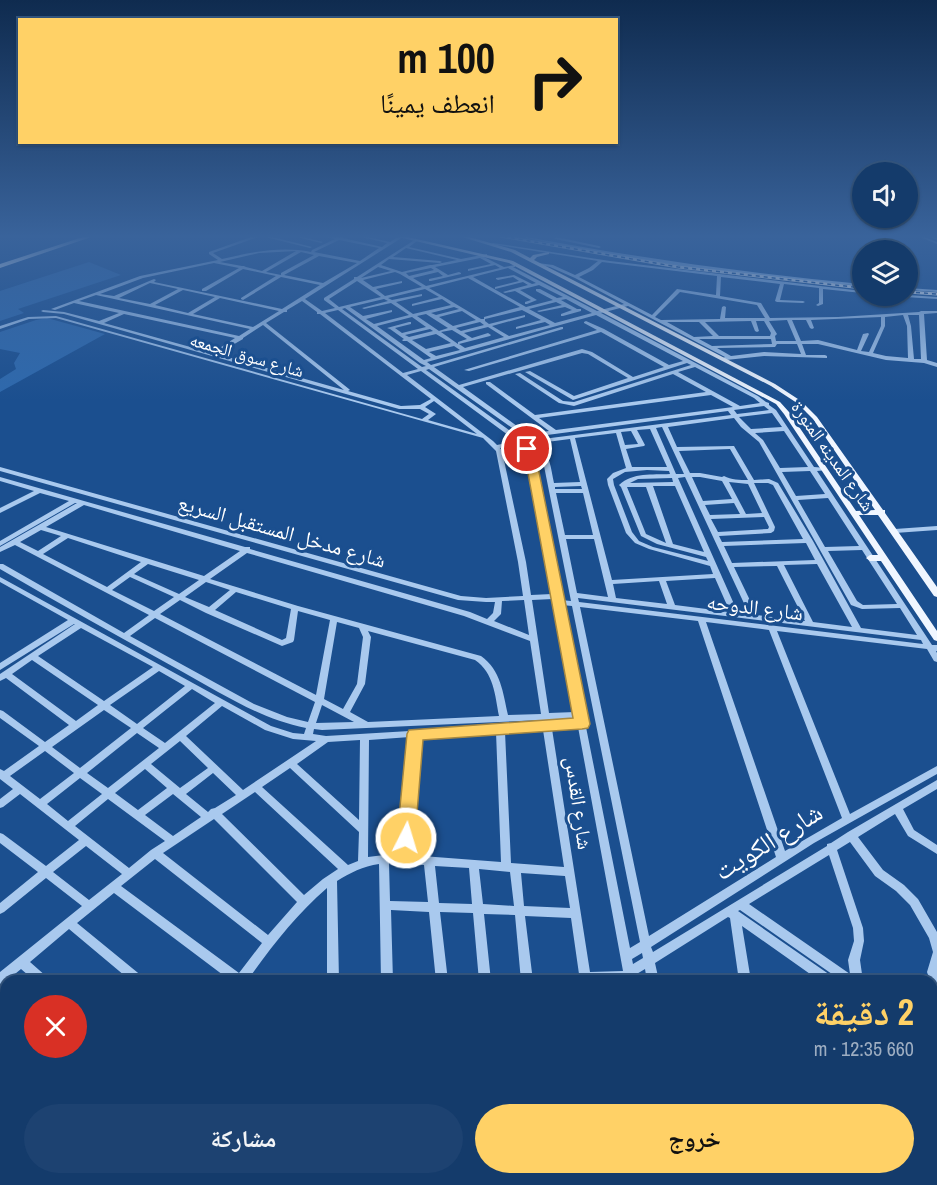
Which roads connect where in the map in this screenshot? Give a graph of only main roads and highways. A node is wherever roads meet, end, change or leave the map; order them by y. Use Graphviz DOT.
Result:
graph roads {
  1 [pos="560,290"];
  2 [pos="589,290"];
  3 [pos="673,346"];
  4 [pos="664,349"];
  5 [pos="715,356"];
  6 [pos="698,363"];
  7 [pos="718,370"];
  8 [pos="709,373"];
  9 [pos="803,405"];
  10 [pos="771,408"];
  11 [pos="783,408"];
  12 [pos="882,512"];
  13 [pos="854,513"];
  14 [pos="870,558"];
  15 [pos="885,558"];
  16 [pos="937,594"];
  17 [pos="937,638"];
  1 -- 3 [label="main road, شارع المدينه المنورة"];
  2 -- 5 [label="main road, شارع المدينه المنورة"];
  3 -- 4 [label="main road"];
  3 -- 6 [label="main road, شارع المدينه المنورة"];
  5 -- 6 [label="main road"];
  5 -- 9 [label="main road, شارع المدينه المنورة"];
  6 -- 7 [label="main road, شارع المدينه المنورة"];
  7 -- 8 [label="main road"];
  7 -- 11 [label="main road, شارع المدينه المنورة"];
  9 -- 11 [label="main road"];
  9 -- 12 [label="main road, شارع المدينه المنورة"];
  10 -- 11 [label="main road"];
  11 -- 13 [label="main road, شارع المدينه المنورة"];
  12 -- 13 [label="main road"];
  12 -- 16 [label="main road, شارع المدينه المنورة"];
  13 -- 15 [label="main road, شارع المدينه المنورة"];
  14 -- 15 [label="main road"];
  15 -- 17 [label="main road, شارع المدينه المنورة"];
}
